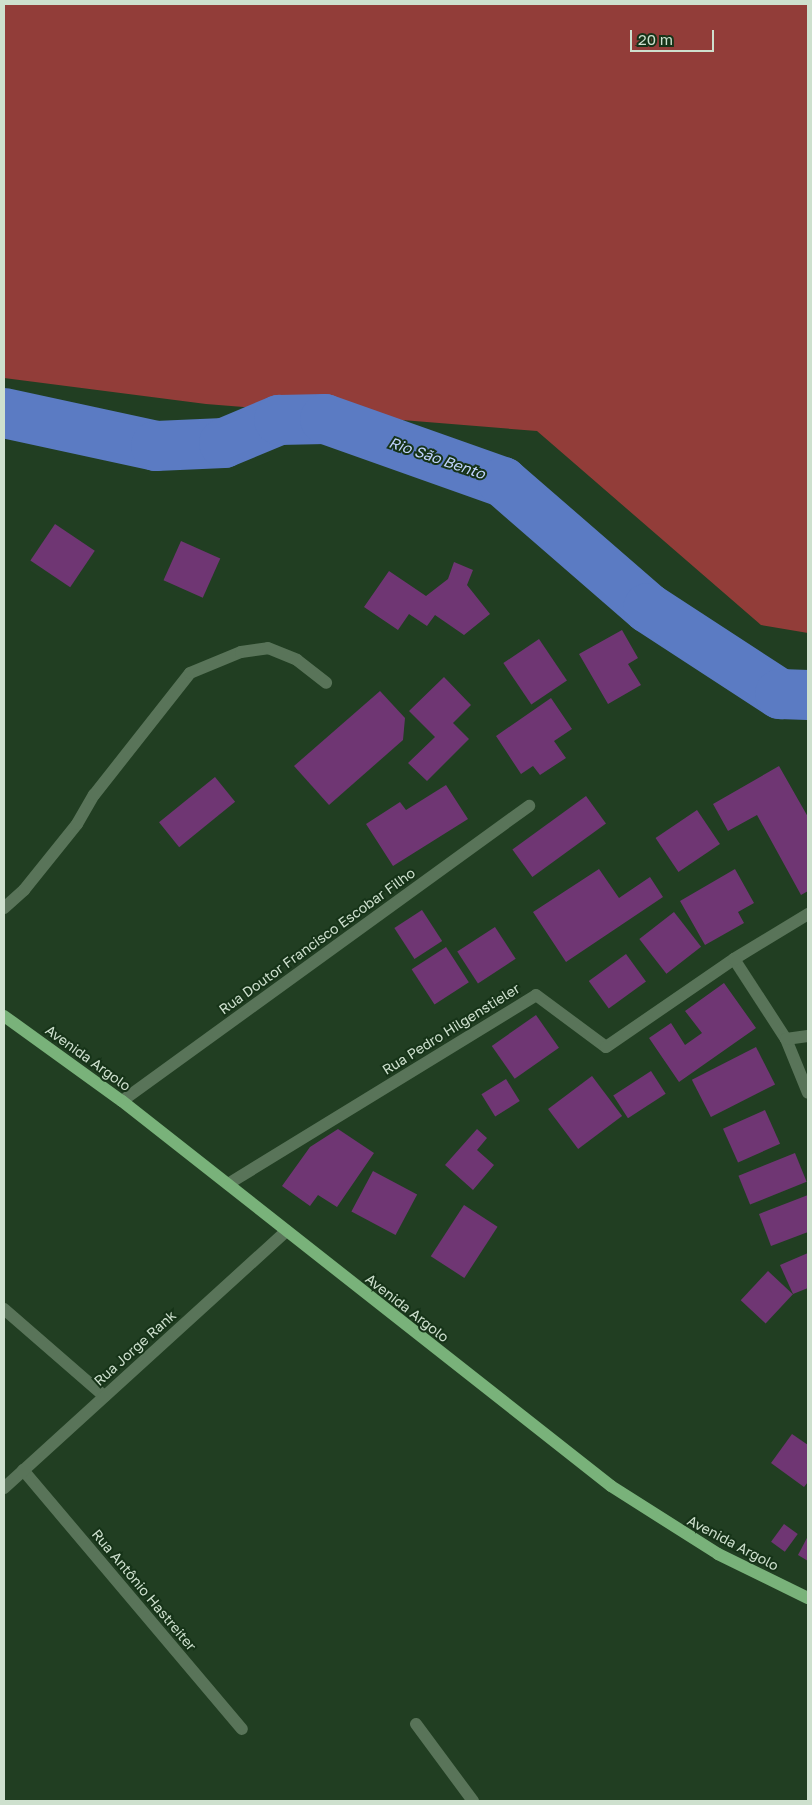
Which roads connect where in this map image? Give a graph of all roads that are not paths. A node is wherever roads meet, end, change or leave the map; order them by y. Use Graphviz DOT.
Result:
graph roads {
  1 [pos="326,682"];
  2 [pos="529,806"];
  3 [pos="4,908"];
  4 [pos="808,914"];
  5 [pos="734,959"];
  6 [pos="4,1016"];
  7 [pos="808,1036"];
  8 [pos="786,1039"];
  9 [pos="808,1093"];
  10 [pos="122,1101"];
  11 [pos="228,1184"];
  12 [pos="286,1231"];
  13 [pos="4,1309"];
  14 [pos="104,1396"];
  15 [pos="23,1470"];
  16 [pos="4,1488"];
  17 [pos="808,1598"];
  18 [pos="416,1724"];
  19 [pos="242,1729"];
  20 [pos="473,1801"];
  1 -- 3 [label="street"];
  2 -- 10 [label="street, Rua Doutor Francisco Escobar Filho"];
  4 -- 5 [label="street, Rua Pedro Hilgenstieler"];
  5 -- 8 [label="street"];
  5 -- 11 [label="street, Rua Pedro Hilgenstieler"];
  6 -- 10 [label="main road, Avenida Argolo"];
  7 -- 8 [label="street"];
  8 -- 9 [label="street"];
  10 -- 11 [label="main road, Avenida Argolo"];
  11 -- 12 [label="main road, Avenida Argolo"];
  12 -- 14 [label="street, Rua Jorge Rank"];
  12 -- 17 [label="main road, Avenida Argolo"];
  13 -- 14 [label="street"];
  14 -- 15 [label="street, Rua Jorge Rank"];
  15 -- 16 [label="street, Rua Jorge Rank"];
  15 -- 19 [label="street, Rua Antônio Hastreiter"];
  18 -- 20 [label="street"];
}
